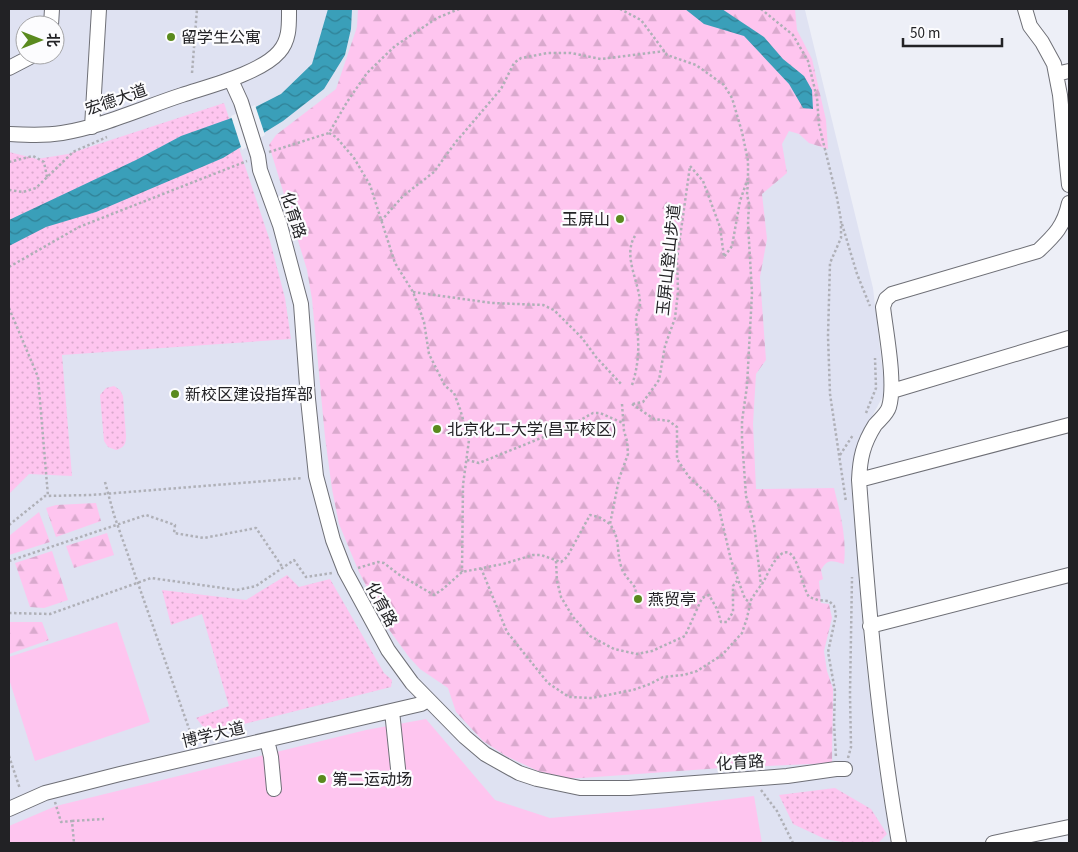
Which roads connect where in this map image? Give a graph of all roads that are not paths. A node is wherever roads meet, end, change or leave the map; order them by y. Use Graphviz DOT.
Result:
graph roads {
  1 [pos="99,9"];
  2 [pos="289,9"];
  3 [pos="1025,9"];
  4 [pos="1062,73"];
  5 [pos="232,80"];
  6 [pos="92,127"];
  7 [pos="9,134"];
  8 [pos="1069,181"];
  9 [pos="1069,185"];
  10 [pos="1069,203"];
  11 [pos="1069,338"];
  12 [pos="892,391"];
  13 [pos="1069,425"];
  14 [pos="859,480"];
  15 [pos="1069,575"];
  16 [pos="870,626"];
  17 [pos="428,700"];
  18 [pos="392,711"];
  19 [pos="268,740"];
  20 [pos="841,769"];
  21 [pos="399,778"];
  22 [pos="274,789"];
  23 [pos="9,810"];
  24 [pos="1069,827"];
  25 [pos="899,843"];
  26 [pos="993,843"];
  1 -- 6 [label="street"];
  2 -- 5 [label="street, 宏德大道"];
  3 -- 4 [label="street"];
  4 -- 8 [label="street"];
  5 -- 6 [label="street, 宏德大道"];
  5 -- 17 [label="street, 化育路"];
  6 -- 7 [label="street, 宏德大道"];
  8 -- 9 [label="street"];
  10 -- 12 [label="street"];
  11 -- 12 [label="street"];
  12 -- 14 [label="street"];
  13 -- 14 [label="street"];
  14 -- 16 [label="street"];
  15 -- 16 [label="street"];
  16 -- 25 [label="street"];
  17 -- 18 [label="street, 博学大道"];
  17 -- 20 [label="street, 化育路"];
  18 -- 19 [label="street, 博学大道"];
  18 -- 21 [label="street"];
  19 -- 22 [label="street"];
  19 -- 23 [label="street, 博学大道"];
  24 -- 26 [label="street"];
}
